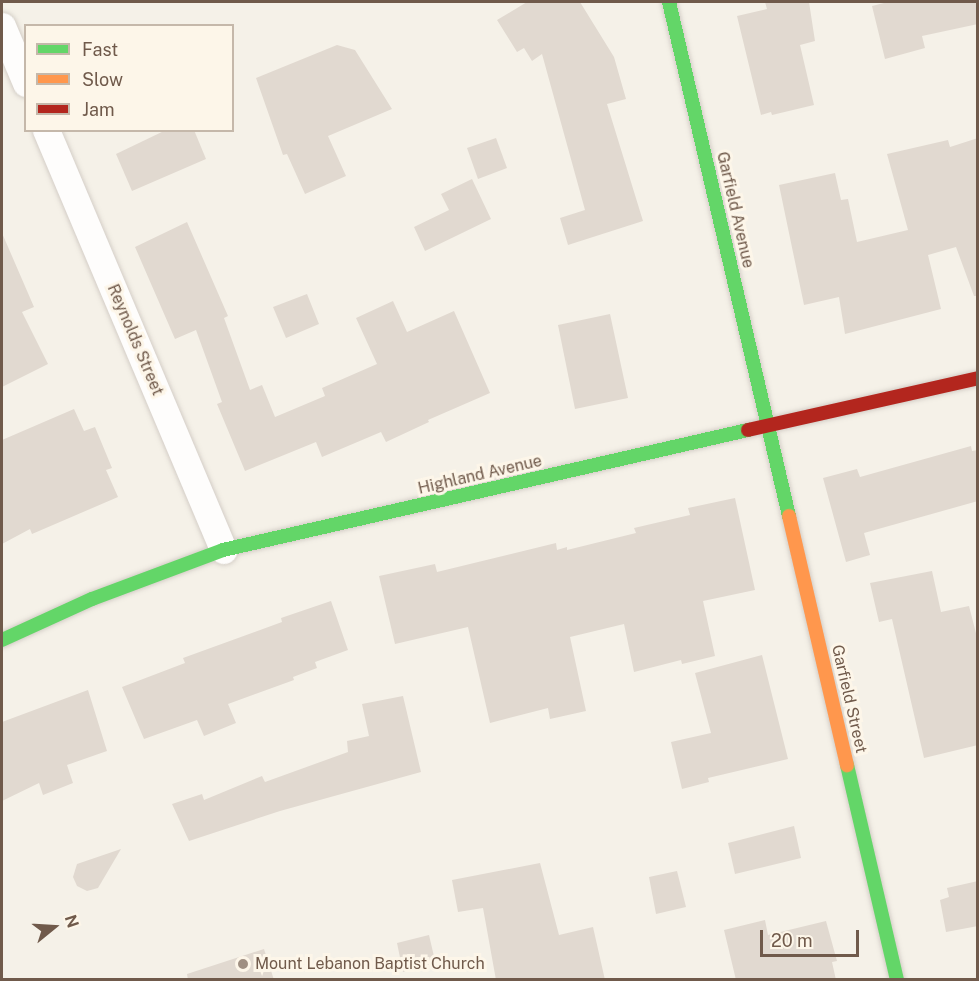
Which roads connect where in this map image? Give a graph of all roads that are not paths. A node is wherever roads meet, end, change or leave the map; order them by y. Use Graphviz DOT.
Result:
graph roads {
  1 [pos="669,2"];
  2 [pos="2,26"];
  3 [pos="24,78"];
  4 [pos="47,132"];
  5 [pos="978,378"];
  6 [pos="768,426"];
  7 [pos="224,550"];
  8 [pos="2,640"];
  9 [pos="897,980"];
  1 -- 6 [label="street, Garfield Avenue"];
  2 -- 3 [label="street"];
  4 -- 7 [label="street, Reynolds Street"];
  5 -- 6 [label="street, Highland Avenue"];
  6 -- 7 [label="street, Highland Avenue"];
  6 -- 9 [label="street, Garfield Street"];
  7 -- 8 [label="street, Highland Avenue"];
}
